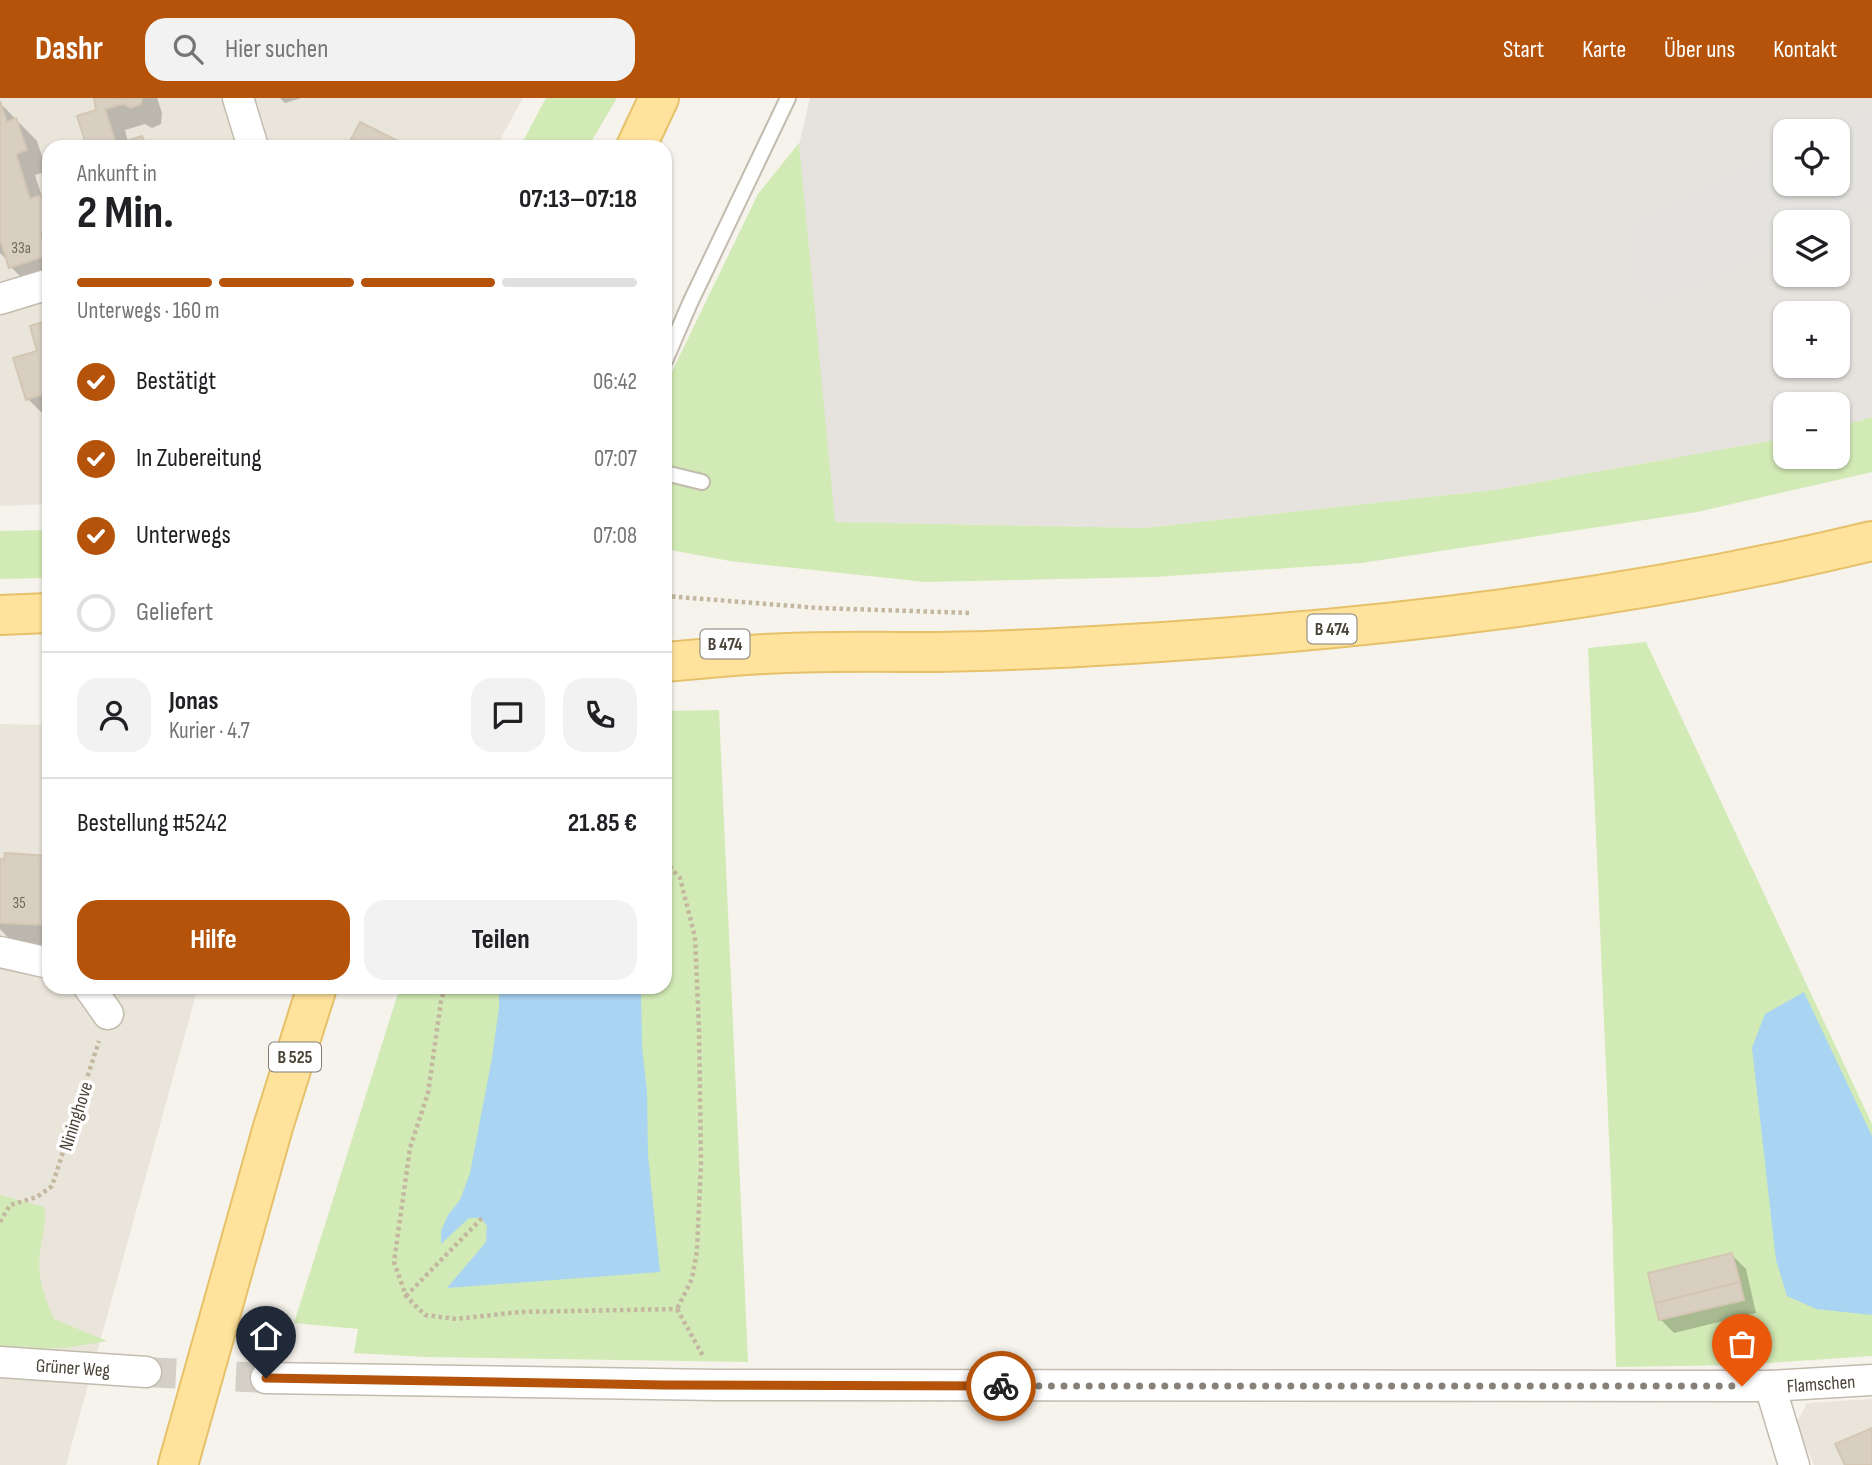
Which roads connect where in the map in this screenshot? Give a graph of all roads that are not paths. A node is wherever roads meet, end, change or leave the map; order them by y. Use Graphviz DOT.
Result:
graph roads {
  1 [pos="238,98"];
  2 [pos="659,98"];
  3 [pos="789,98"];
  4 [pos="251,140"];
  5 [pos="639,140"];
  6 [pos="42,286"];
  7 [pos="0,299"];
  8 [pos="672,345"];
  9 [pos="672,475"];
  10 [pos="702,482"];
  11 [pos="1872,541"];
  12 [pos="672,636"];
  13 [pos="784,653"];
  14 [pos="672,661"];
  15 [pos="0,953"];
  16 [pos="42,962"];
  17 [pos="94,994"];
  18 [pos="315,994"];
  19 [pos="108,1014"];
  20 [pos="0,1362"];
  21 [pos="146,1372"];
  22 [pos="266,1378"];
  23 [pos="1872,1380"];
  24 [pos="1770,1386"];
  25 [pos="177,1465"];
  26 [pos="1794,1465"];
  1 -- 4 [label="street"];
  2 -- 5 [label="main road"];
  3 -- 8 [label="lane"];
  6 -- 7 [label="street"];
  9 -- 10 [label="lane"];
  11 -- 13 [label="main road, B 474"];
  12 -- 13 [label="main road, B 474"];
  13 -- 14 [label="main road, B 474"];
  15 -- 16 [label="street"];
  17 -- 19 [label="street"];
  18 -- 25 [label="main road, B 525"];
  20 -- 21 [label="street, Grüner Weg"];
  22 -- 24 [label="street, Flamschen"];
  23 -- 24 [label="street, Flamschen"];
  24 -- 26 [label="street, Flamschen"];
}
